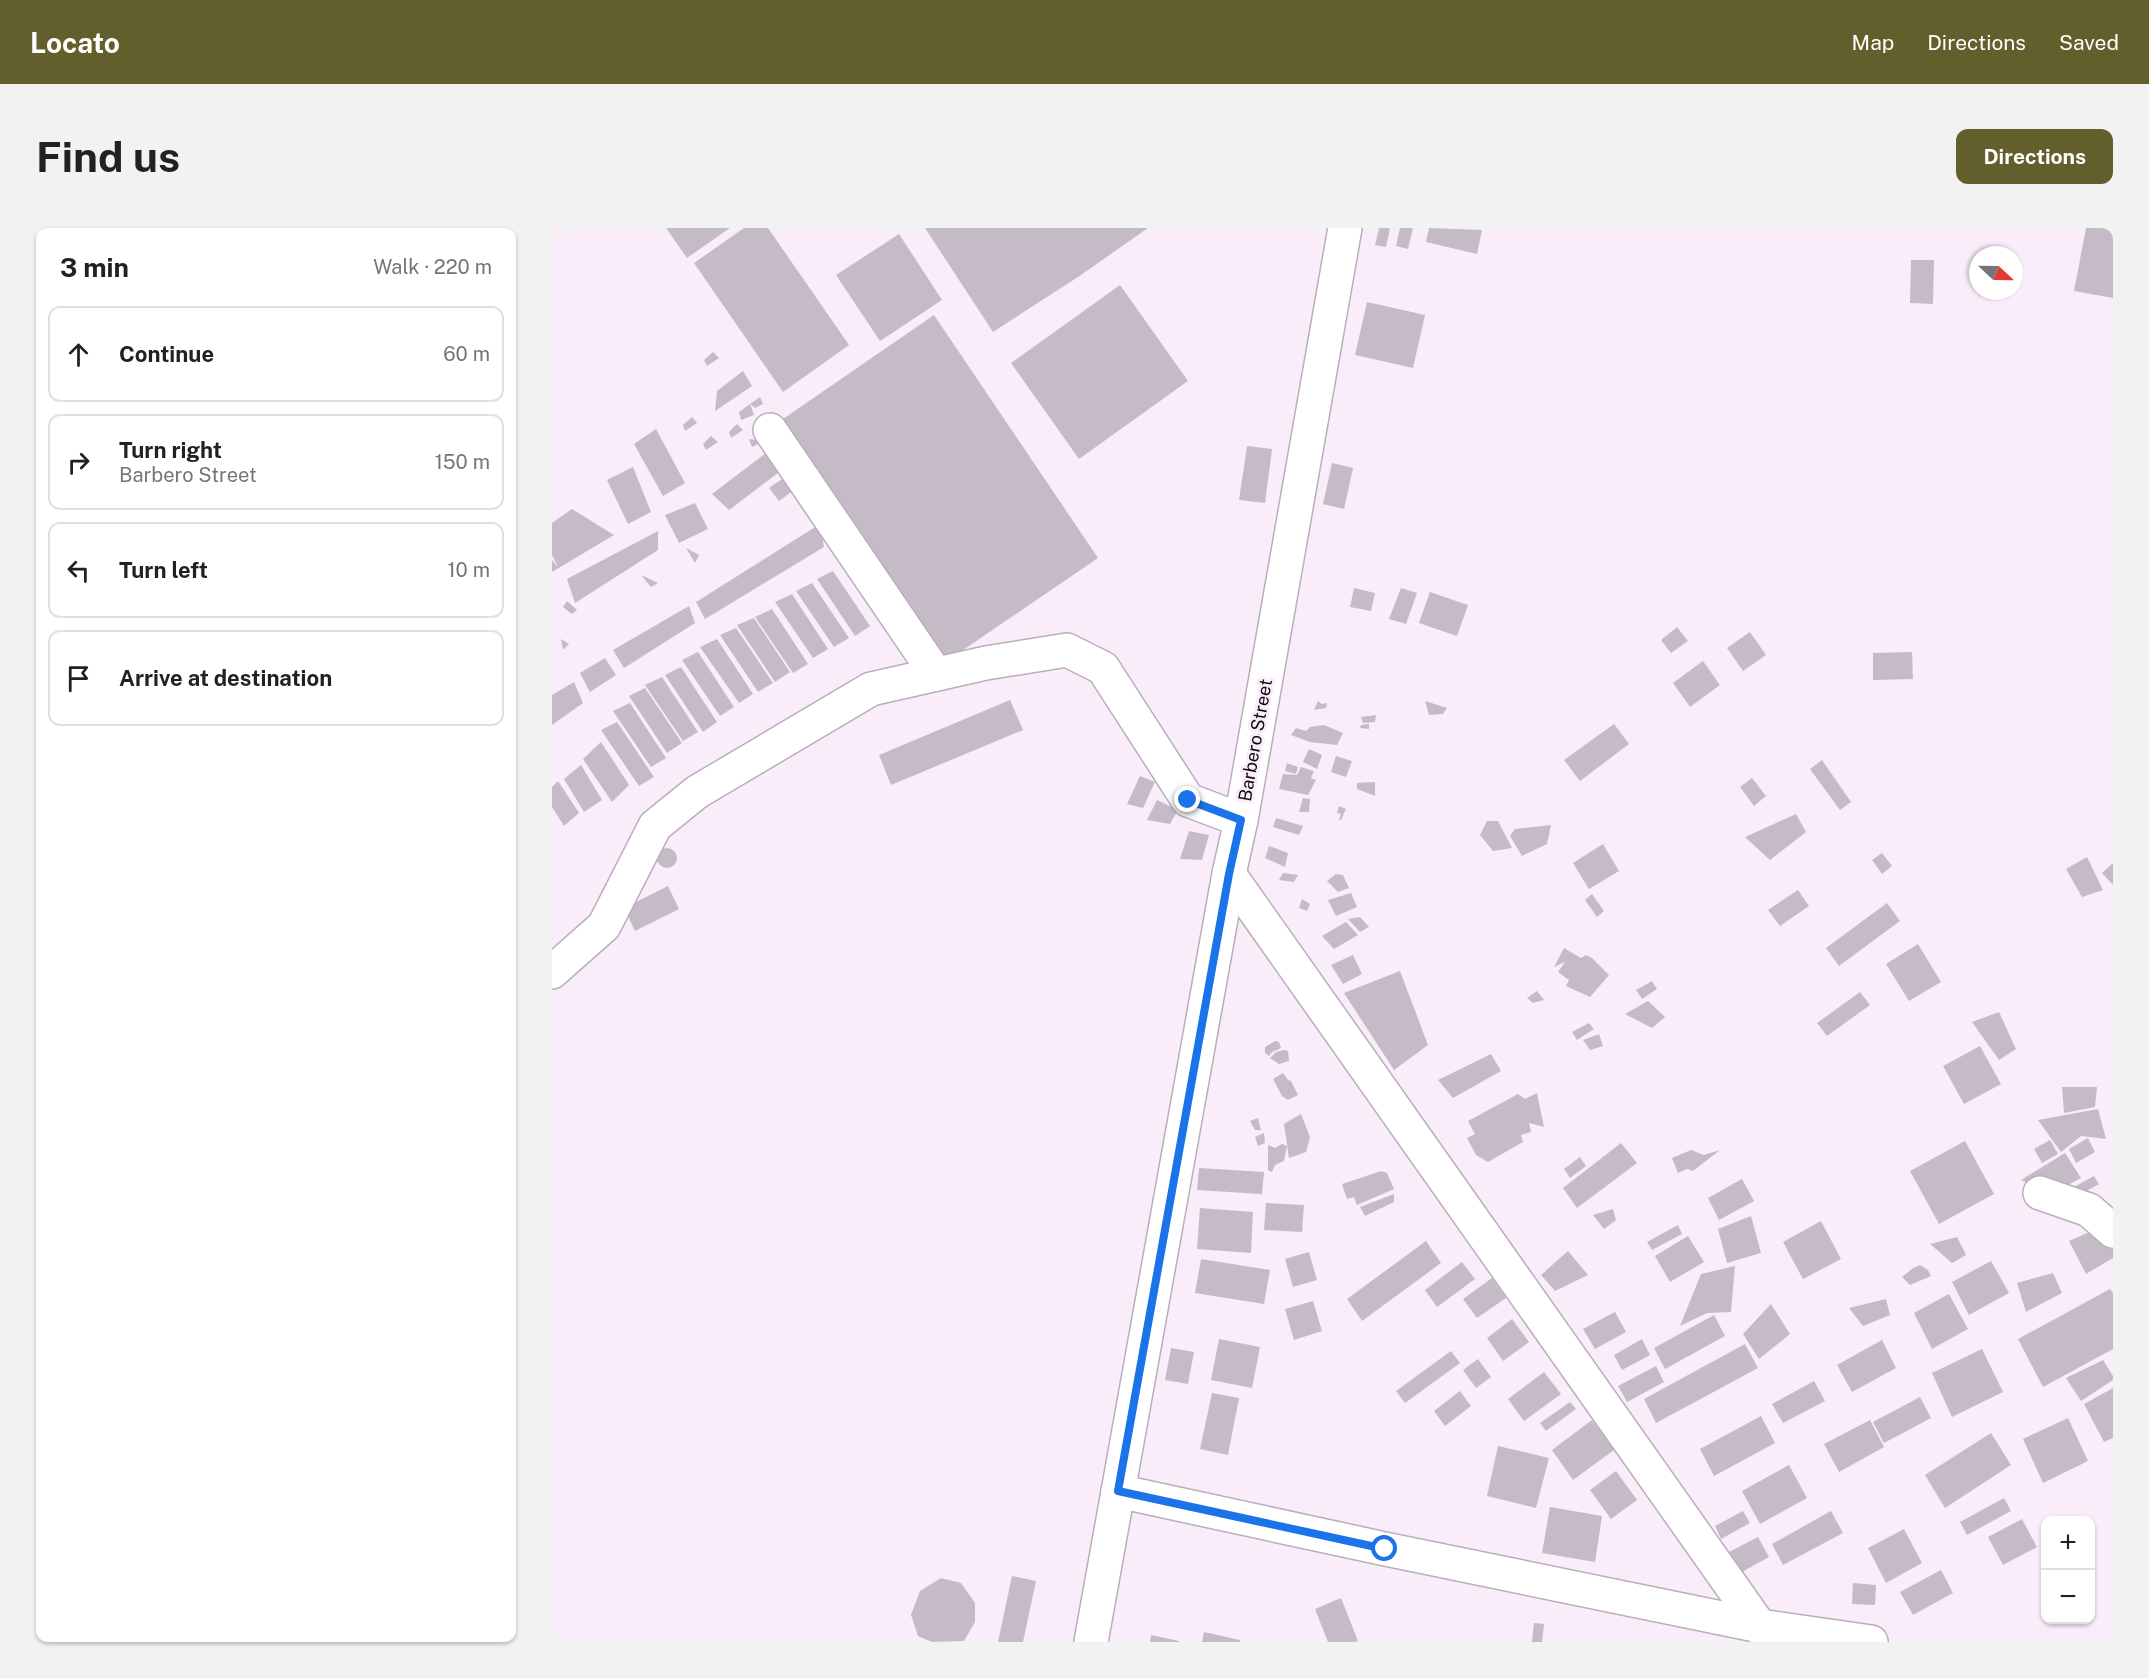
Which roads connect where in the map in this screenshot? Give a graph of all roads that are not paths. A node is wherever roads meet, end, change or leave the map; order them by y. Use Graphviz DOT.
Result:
graph roads {
  1 [pos="1345,228"];
  2 [pos="770,430"];
  3 [pos="936,674"];
  4 [pos="1241,820"];
  5 [pos="1229,874"];
  6 [pos="552,972"];
  7 [pos="2040,1193"];
  8 [pos="2113,1231"];
  9 [pos="1118,1491"];
  10 [pos="1766,1634"];
  11 [pos="1091,1642"];
  12 [pos="1871,1642"];
  1 -- 4 [label="street, Barbero Street"];
  2 -- 3 [label="street"];
  3 -- 4 [label="street"];
  3 -- 6 [label="street"];
  4 -- 5 [label="street, Barbero Street"];
  5 -- 9 [label="street, Barbero Street"];
  5 -- 10 [label="street"];
  7 -- 8 [label="street"];
  9 -- 10 [label="street"];
  9 -- 11 [label="street, Barbero Street"];
  10 -- 12 [label="street"];
}
